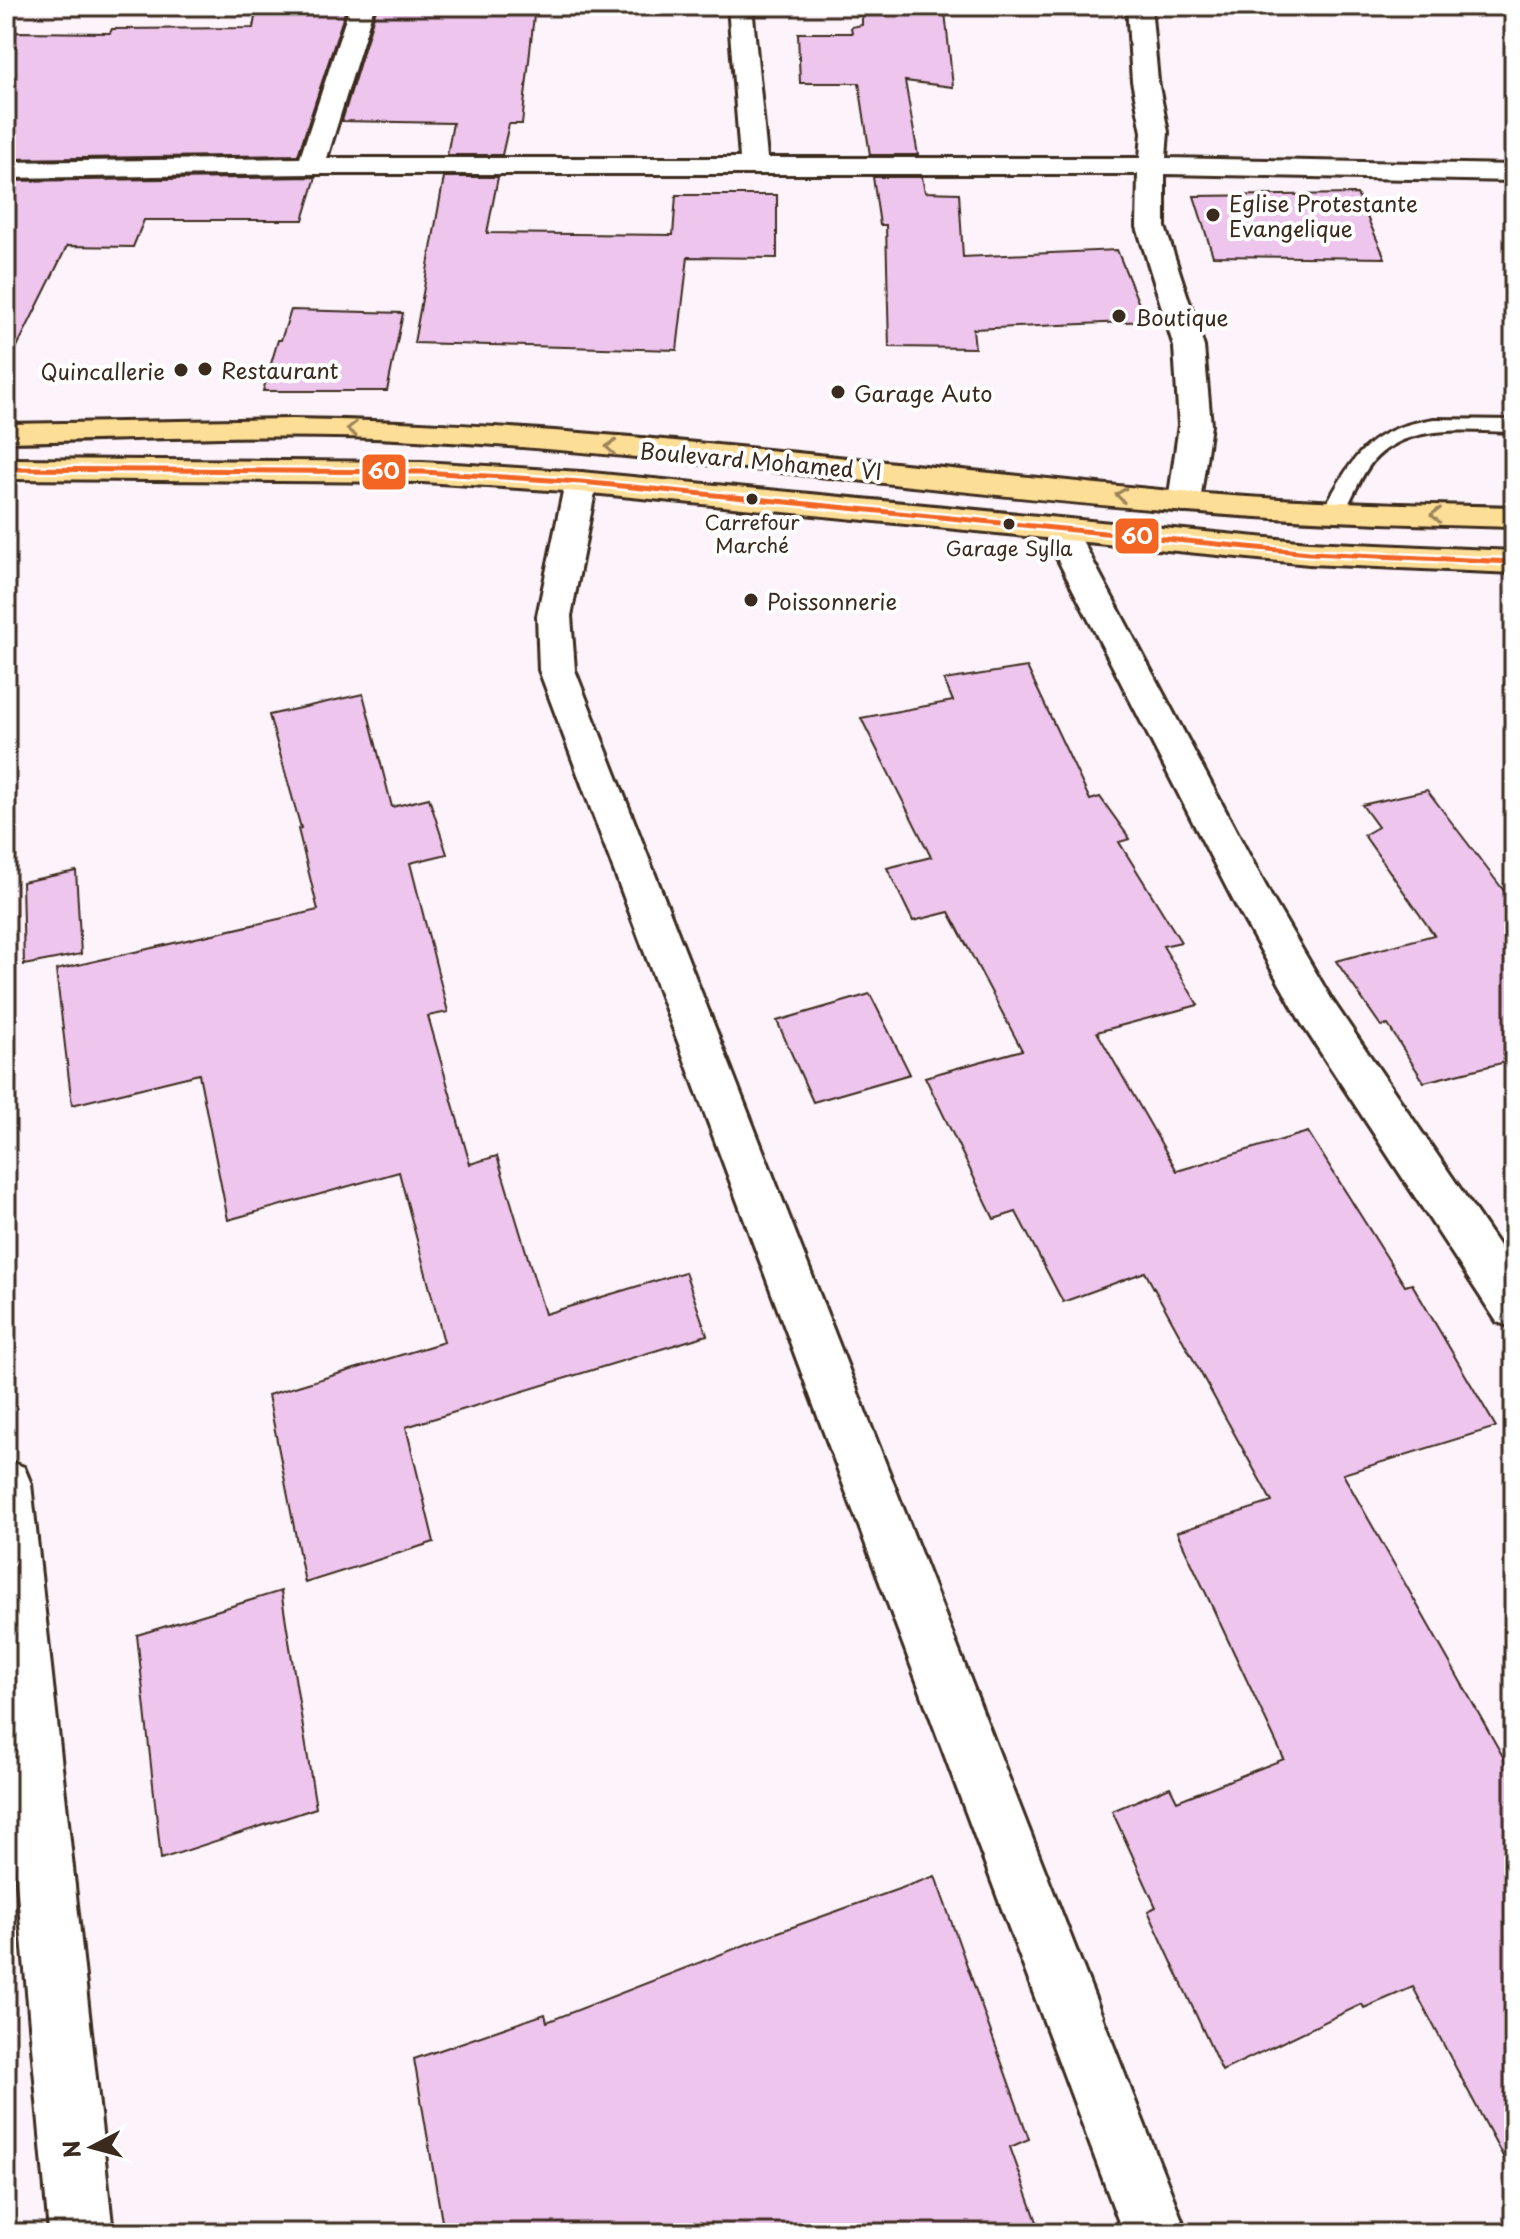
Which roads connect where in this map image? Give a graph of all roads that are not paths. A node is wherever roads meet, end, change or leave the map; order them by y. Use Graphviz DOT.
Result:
graph roads {
  1 [pos="362,6"];
  2 [pos="740,6"];
  3 [pos="1139,6"];
  4 [pos="311,166"];
  5 [pos="754,166"];
  6 [pos="1154,166"];
  7 [pos="6,170"];
  8 [pos="1514,173"];
  9 [pos="1514,426"];
  10 [pos="6,433"];
  11 [pos="6,469"];
  12 [pos="581,482"];
  13 [pos="1184,502"];
  14 [pos="1333,512"];
  15 [pos="1514,517"];
  16 [pos="1060,531"];
  17 [pos="1514,562"];
  18 [pos="1514,1307"];
  19 [pos="6,1484"];
  20 [pos="81,2233"];
  21 [pos="1155,2233"];
  1 -- 4 [label="street"];
  2 -- 5 [label="street"];
  3 -- 6 [label="street"];
  4 -- 5 [label="street"];
  4 -- 7 [label="street"];
  5 -- 6 [label="street"];
  6 -- 8 [label="street"];
  6 -- 13 [label="street"];
  9 -- 14 [label="lane"];
  13 -- 10 [label="main road, Boulevard Mohamed VI, one-way"];
  11 -- 12 [label="main road, Boulevard Mohamed VI"];
  12 -- 16 [label="main road, Boulevard Mohamed VI"];
  12 -- 21 [label="street"];
  13 -- 14 [label="main road, Boulevard Mohamed VI"];
  15 -- 14 [label="main road, Boulevard Mohamed VI, one-way"];
  16 -- 17 [label="main road, Boulevard Mohamed VI"];
  16 -- 18 [label="street"];
  19 -- 20 [label="street"];
}
